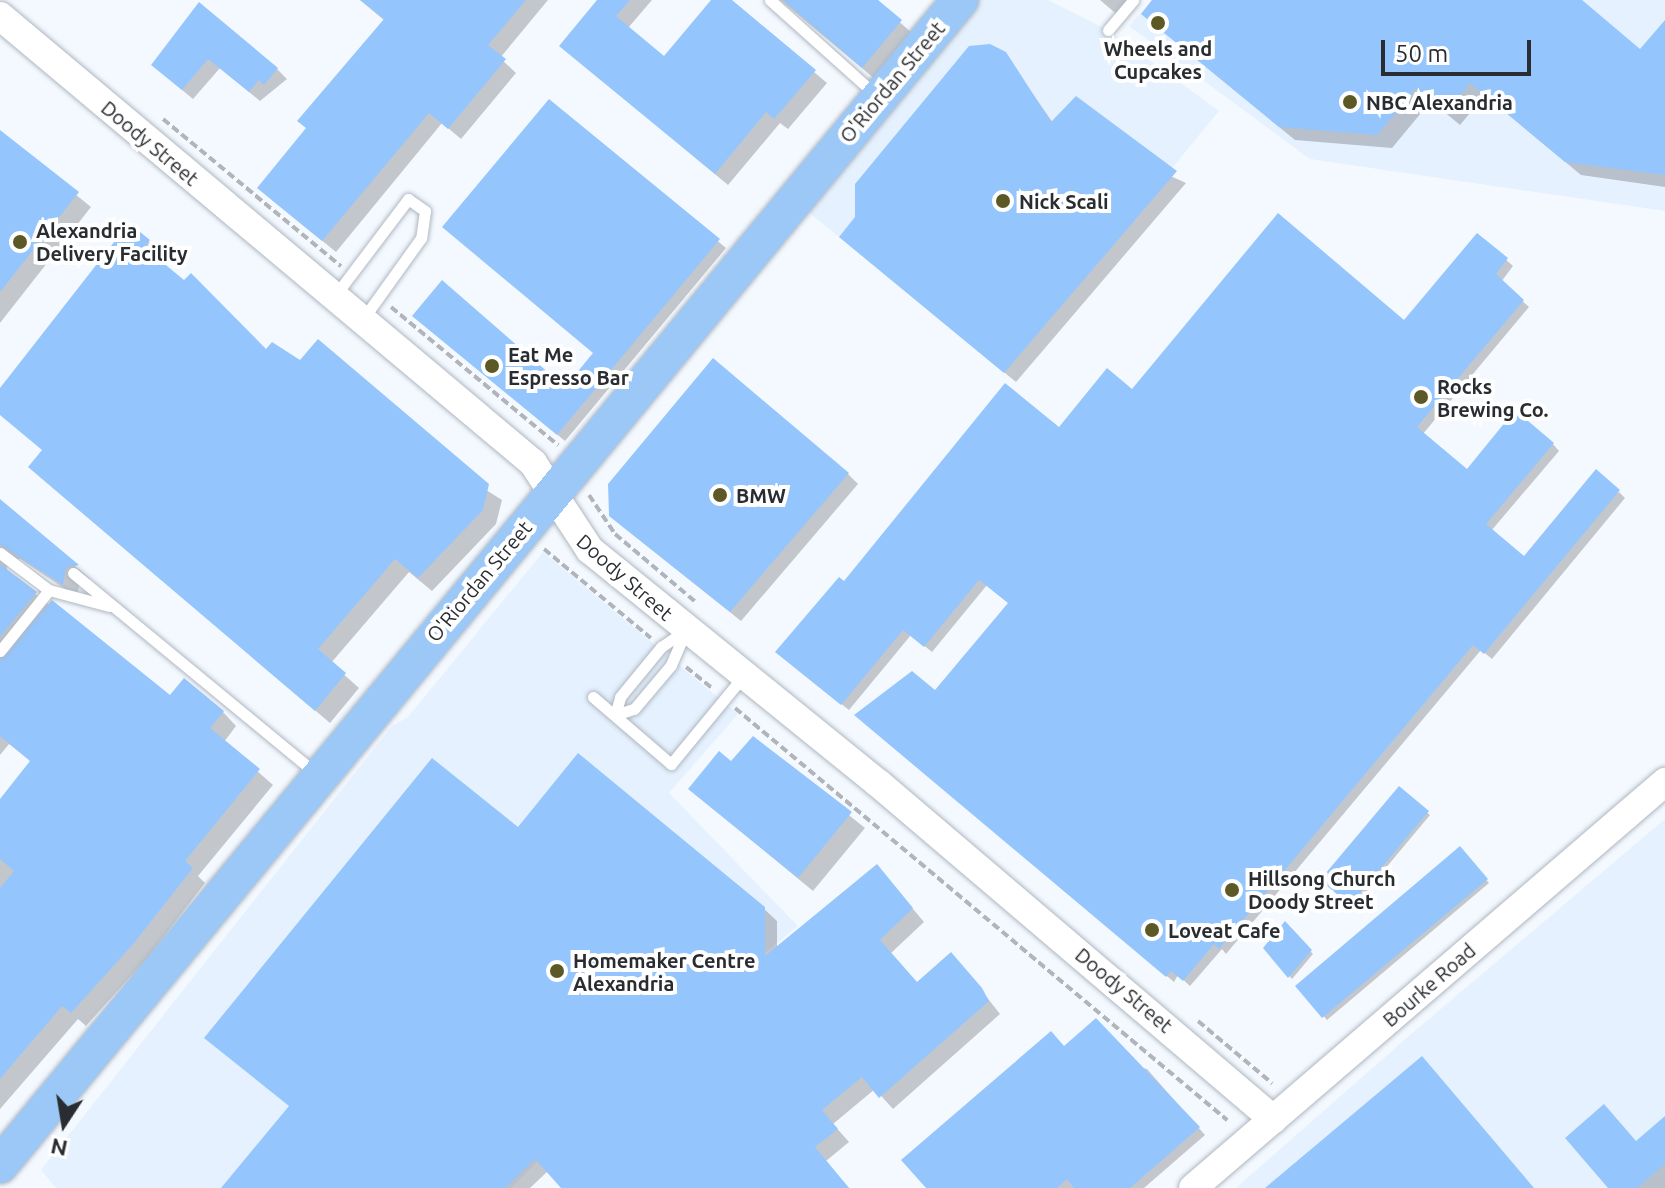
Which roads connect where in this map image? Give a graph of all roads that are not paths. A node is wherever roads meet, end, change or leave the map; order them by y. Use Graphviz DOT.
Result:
graph roads {
  1 [pos="770,0"];
  2 [pos="960,0"];
  3 [pos="1133,0"];
  4 [pos="0,16"];
  5 [pos="1108,30"];
  6 [pos="879,98"];
  7 [pos="334,298"];
  8 [pos="362,321"];
  9 [pos="551,495"];
  10 [pos="0,553"];
  11 [pos="73,573"];
  12 [pos="49,590"];
  13 [pos="114,607"];
  14 [pos="687,630"];
  15 [pos="0,651"];
  16 [pos="744,675"];
  17 [pos="593,697"];
  18 [pos="615,715"];
  19 [pos="318,774"];
  20 [pos="1665,782"];
  21 [pos="1273,1119"];
  22 [pos="0,1165"];
  23 [pos="1193,1188"];
  1 -- 6 [label="lane"];
  2 -- 6 [label="main road, O'Riordan Street"];
  3 -- 5 [label="lane"];
  4 -- 7 [label="street, Doody Street"];
  6 -- 9 [label="main road, O'Riordan Street"];
  7 -- 8 [label="street, Doody Street"];
  7 -- 8 [label="lane"];
  8 -- 9 [label="street, Doody Street"];
  9 -- 14 [label="street, Doody Street"];
  9 -- 19 [label="main road, O'Riordan Street"];
  10 -- 12 [label="lane"];
  11 -- 13 [label="lane"];
  12 -- 13 [label="lane"];
  12 -- 15 [label="lane"];
  13 -- 19 [label="lane"];
  14 -- 16 [label="street, Doody Street"];
  14 -- 18 [label="lane"];
  14 -- 18 [label="lane"];
  16 -- 18 [label="lane"];
  16 -- 21 [label="street, Doody Street"];
  17 -- 18 [label="lane"];
  19 -- 22 [label="main road, O'Riordan Street"];
  20 -- 21 [label="street, Bourke Road"];
  21 -- 23 [label="street, Bourke Road"];
}
